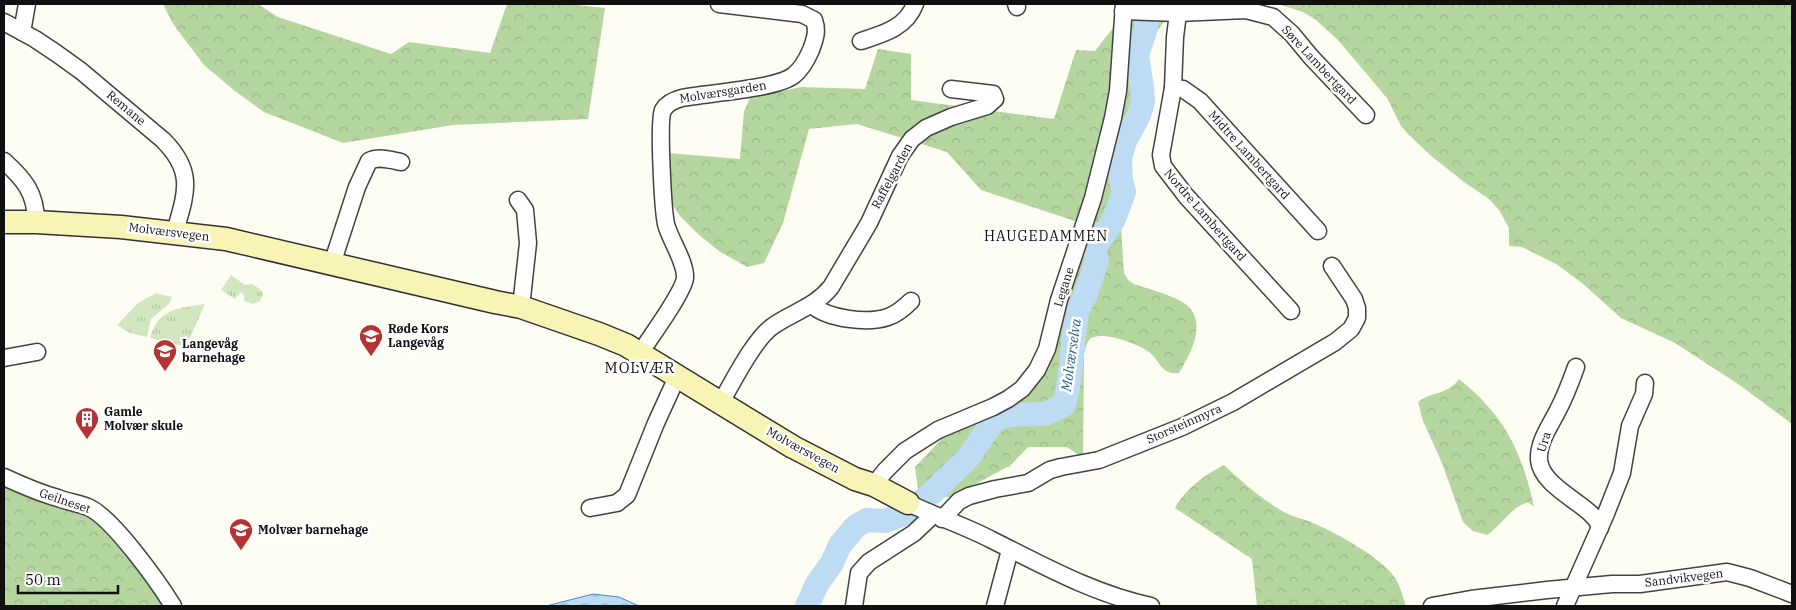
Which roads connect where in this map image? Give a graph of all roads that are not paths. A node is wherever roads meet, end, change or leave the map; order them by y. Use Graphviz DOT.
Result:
graph roads {
  1 [pos="27,4"];
  2 [pos="719,4"];
  3 [pos="915,4"];
  4 [pos="1124,7"];
  5 [pos="1178,13"];
  6 [pos="4,22"];
  7 [pos="22,32"];
  8 [pos="861,41"];
  9 [pos="1173,88"];
  10 [pos="951,89"];
  11 [pos="1366,115"];
  12 [pos="4,161"];
  13 [pos="401,162"];
  14 [pos="518,200"];
  15 [pos="4,222"];
  16 [pos="36,222"];
  17 [pos="1318,231"];
  18 [pos="174,232"];
  19 [pos="332,264"];
  20 [pos="1332,266"];
  21 [pos="910,302"];
  22 [pos="812,305"];
  23 [pos="521,307"];
  24 [pos="1291,311"];
  25 [pos="37,352"];
  26 [pos="640,353"];
  27 [pos="4,358"];
  28 [pos="1576,367"];
  29 [pos="678,377"];
  30 [pos="1645,383"];
  31 [pos="721,402"];
  32 [pos="4,477"];
  33 [pos="874,485"];
  34 [pos="590,508"];
  35 [pos="926,512"];
  36 [pos="1600,528"];
  37 [pos="1010,550"];
  38 [pos="1573,588"];
  39 [pos="1792,594"];
  40 [pos="173,606"];
  41 [pos="854,606"];
  42 [pos="995,606"];
  43 [pos="1151,606"];
  44 [pos="1432,606"];
  45 [pos="1564,606"];
  1 -- 7 [label="street"];
  2 -- 26 [label="street, Molværsgarden"];
  3 -- 8 [label="street"];
  4 -- 5 [label="street, Søre Lambertgard"];
  4 -- 33 [label="street, Legane"];
  5 -- 9 [label="street, Nordre Lambertgard"];
  5 -- 11 [label="street, Søre Lambertgard"];
  6 -- 7 [label="street, Remane"];
  7 -- 18 [label="street, Remane"];
  9 -- 17 [label="street, Midtre Lambertgard"];
  9 -- 24 [label="street, Nordre Lambertgard"];
  10 -- 22 [label="street, Raffelgarden"];
  12 -- 16 [label="street"];
  13 -- 19 [label="street"];
  14 -- 23 [label="street"];
  15 -- 16 [label="street, Molværsvegen"];
  16 -- 18 [label="street, Molværsvegen"];
  18 -- 19 [label="street, Molværsvegen"];
  19 -- 23 [label="street, Molværsvegen"];
  20 -- 35 [label="street, Storsteinmyra"];
  21 -- 22 [label="street"];
  22 -- 31 [label="street, Raffelgarden"];
  23 -- 26 [label="street, Molværsvegen"];
  25 -- 27 [label="street"];
  26 -- 29 [label="street, Molværsvegen"];
  28 -- 36 [label="street, Ura"];
  29 -- 31 [label="street, Molværsvegen"];
  29 -- 34 [label="street"];
  30 -- 36 [label="street"];
  31 -- 33 [label="street, Molværsvegen"];
  32 -- 40 [label="street, Geilneset"];
  33 -- 35 [label="street, Molværsvegen"];
  35 -- 37 [label="street, Molværsvegen"];
  35 -- 41 [label="street"];
  36 -- 38 [label="street"];
  37 -- 42 [label="street"];
  37 -- 43 [label="street, Molværsvegen"];
  38 -- 39 [label="street, Sandvikvegen"];
  38 -- 44 [label="street"];
  38 -- 45 [label="street"];
}
